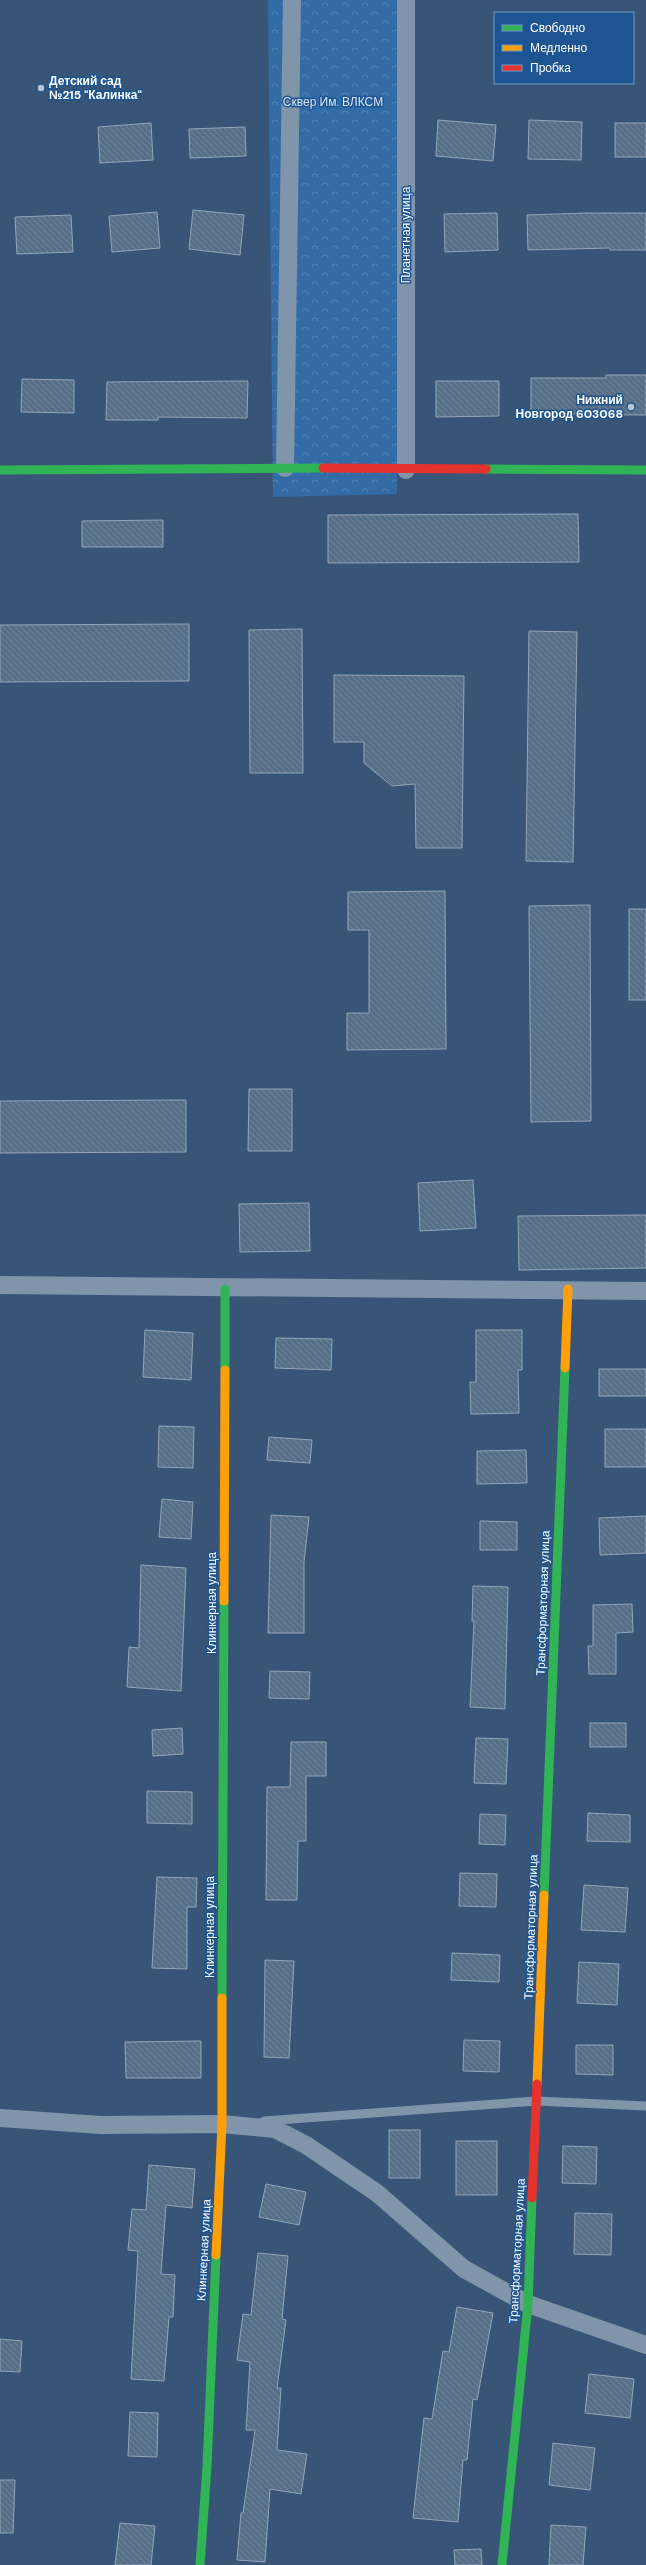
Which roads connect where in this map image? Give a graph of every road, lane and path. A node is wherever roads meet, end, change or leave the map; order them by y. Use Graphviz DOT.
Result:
graph roads {
  1 [pos="292,0"];
  2 [pos="406,0"];
  3 [pos="285,468"];
  4 [pos="0,470"];
  5 [pos="406,470"];
  6 [pos="646,470"];
  7 [pos="0,1285"];
  8 [pos="225,1289"];
  9 [pos="568,1289"];
  10 [pos="646,1291"];
  11 [pos="536,2101"];
  12 [pos="646,2106"];
  13 [pos="0,2118"];
  14 [pos="222,2124"];
  15 [pos="528,2304"];
  16 [pos="646,2345"];
  17 [pos="200,2565"];
  18 [pos="502,2565"];
  1 -- 3 [label="street"];
  2 -- 5 [label="street, Планетная улица"];
  3 -- 4 [label="street"];
  3 -- 5 [label="street"];
  5 -- 6 [label="street"];
  7 -- 8 [label="street"];
  8 -- 9 [label="street"];
  8 -- 14 [label="street, Клинкерная улица"];
  9 -- 10 [label="street"];
  9 -- 11 [label="street, Трансформаторная улица"];
  11 -- 12 [label="lane"];
  11 -- 14 [label="lane"];
  11 -- 15 [label="street, Трансформаторная улица"];
  13 -- 14 [label="street"];
  14 -- 15 [label="street"];
  14 -- 17 [label="street, Клинкерная улица"];
  15 -- 16 [label="street"];
  15 -- 18 [label="street, Трансформаторная улица"];
}
